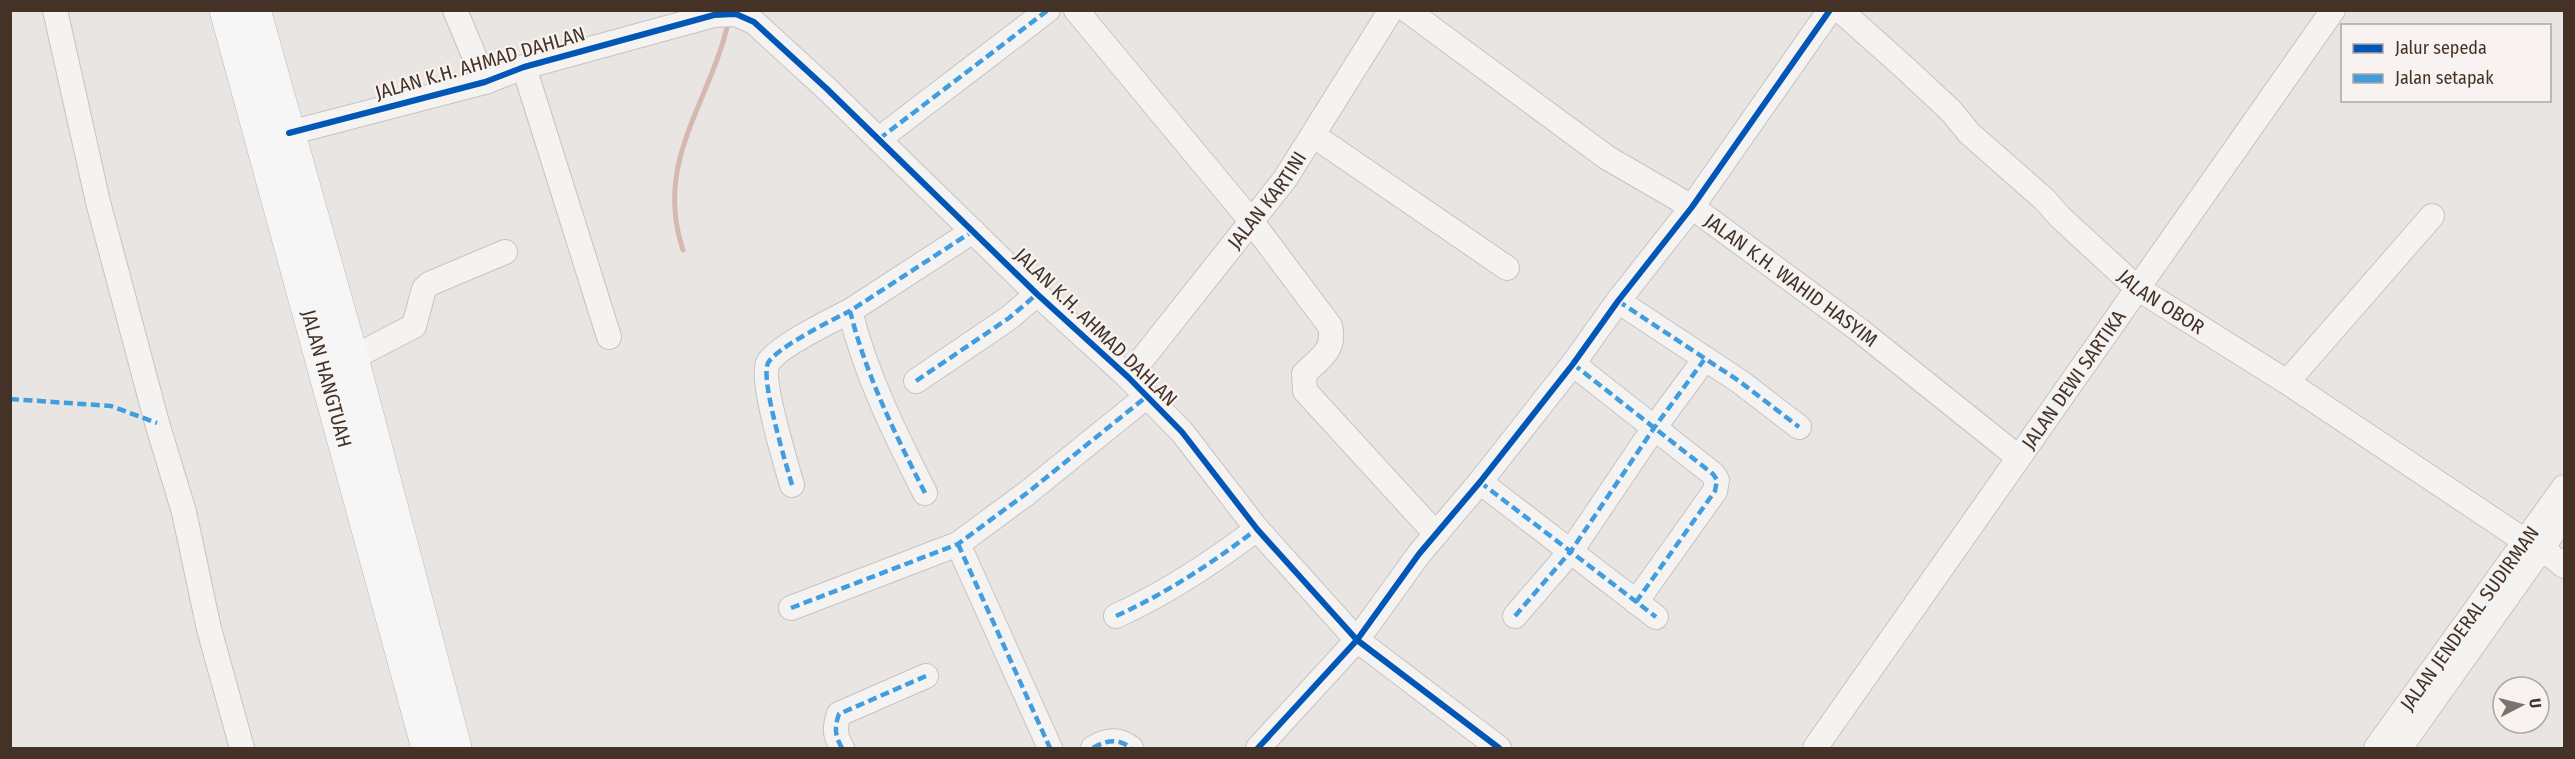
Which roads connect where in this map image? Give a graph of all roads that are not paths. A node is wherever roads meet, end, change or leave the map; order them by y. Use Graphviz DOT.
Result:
graph roads {
  1 [pos="55,10"];
  2 [pos="226,10"];
  3 [pos="254,10"];
  4 [pos="455,10"];
  5 [pos="1048,10"];
  6 [pos="1076,10"];
  7 [pos="1391,10"];
  8 [pos="1407,10"];
  9 [pos="1830,10"];
  10 [pos="1840,10"];
  11 [pos="2333,10"];
  12 [pos="524,67"];
  13 [pos="484,82"];
  14 [pos="290,133"];
  15 [pos="1313,135"];
  16 [pos="879,139"];
  17 [pos="1692,207"];
  18 [pos="2432,216"];
  19 [pos="1252,222"];
  20 [pos="973,231"];
  21 [pos="505,252"];
  22 [pos="1507,268"];
  23 [pos="2136,288"];
  24 [pos="1037,294"];
  25 [pos="321,301"];
  26 [pos="1618,301"];
  27 [pos="850,311"];
  28 [pos="609,338"];
  29 [pos="352,358"];
  30 [pos="1704,360"];
  31 [pos="1573,364"];
  32 [pos="1128,377"];
  33 [pos="916,381"];
  34 [pos="2288,382"];
  35 [pos="1146,398"];
  36 [pos="1799,427"];
  37 [pos="1654,428"];
  38 [pos="2018,457"];
  39 [pos="1480,482"];
  40 [pos="792,485"];
  41 [pos="2565,487"];
  42 [pos="925,493"];
  43 [pos="2565,517"];
  44 [pos="1257,529"];
  45 [pos="1436,534"];
  46 [pos="958,544"];
  47 [pos="2534,545"];
  48 [pos="1571,551"];
  49 [pos="2565,566"];
  50 [pos="1636,602"];
  51 [pos="790,608"];
  52 [pos="1116,616"];
  53 [pos="1515,616"];
  54 [pos="1656,617"];
  55 [pos="1357,640"];
  56 [pos="926,676"];
  57 [pos="242,748"];
  58 [pos="428,748"];
  59 [pos="455,748"];
  60 [pos="842,748"];
  61 [pos="1050,748"];
  62 [pos="1093,748"];
  63 [pos="1131,748"];
  64 [pos="1258,748"];
  65 [pos="1499,748"];
  66 [pos="1815,748"];
  67 [pos="2376,748"];
  68 [pos="2400,748"];
  1 -- 57 [label="street"];
  2 -- 25 [label="highway, JALAN HANGTUAH"];
  3 -- 14 [label="highway, JALAN HANGTUAH"];
  4 -- 13 [label="street"];
  5 -- 16 [label="street"];
  6 -- 19 [label="street"];
  7 -- 15 [label="street, JALAN KARTINI"];
  8 -- 17 [label="street, JALAN K.H. WAHID HASYIM"];
  9 -- 17 [label="street"];
  10 -- 23 [label="street, JALAN OBOR"];
  11 -- 23 [label="street, JALAN DEWI SARTIKA"];
  12 -- 13 [label="street, JALAN K.H. AHMAD DAHLAN"];
  12 -- 16 [label="street, JALAN K.H. AHMAD DAHLAN"];
  12 -- 28 [label="street"];
  13 -- 14 [label="street, JALAN K.H. AHMAD DAHLAN"];
  14 -- 25 [label="highway, JALAN HANGTUAH"];
  15 -- 19 [label="street, JALAN KARTINI"];
  15 -- 22 [label="street"];
  16 -- 20 [label="street, JALAN K.H. AHMAD DAHLAN"];
  17 -- 26 [label="street"];
  17 -- 38 [label="street, JALAN K.H. WAHID HASYIM"];
  18 -- 34 [label="street"];
  19 -- 32 [label="street, JALAN KARTINI"];
  19 -- 45 [label="street"];
  20 -- 24 [label="street, JALAN K.H. AHMAD DAHLAN"];
  20 -- 27 [label="street"];
  21 -- 29 [label="street"];
  23 -- 34 [label="street, JALAN OBOR"];
  23 -- 38 [label="street, JALAN DEWI SARTIKA"];
  24 -- 32 [label="street, JALAN K.H. AHMAD DAHLAN"];
  24 -- 33 [label="street"];
  25 -- 29 [label="highway, JALAN HANGTUAH"];
  25 -- 58 [label="highway, JALAN HANGTUAH"];
  26 -- 30 [label="street"];
  26 -- 31 [label="street"];
  27 -- 40 [label="street"];
  27 -- 42 [label="street"];
  29 -- 59 [label="highway, JALAN HANGTUAH"];
  30 -- 36 [label="street"];
  30 -- 37 [label="street"];
  31 -- 37 [label="street"];
  31 -- 39 [label="street"];
  32 -- 35 [label="street, JALAN K.H. AHMAD DAHLAN"];
  34 -- 47 [label="street, JALAN OBOR"];
  35 -- 44 [label="street, JALAN K.H. AHMAD DAHLAN"];
  35 -- 46 [label="street"];
  37 -- 48 [label="street"];
  37 -- 50 [label="street"];
  38 -- 66 [label="street, JALAN DEWI SARTIKA"];
  39 -- 45 [label="street"];
  39 -- 48 [label="street"];
  41 -- 47 [label="street, JALAN JENDERAL SUDIRMAN"];
  43 -- 47 [label="street, JALAN JENDERAL SUDIRMAN"];
  44 -- 52 [label="street"];
  44 -- 55 [label="street, JALAN K.H. AHMAD DAHLAN"];
  45 -- 55 [label="street"];
  46 -- 51 [label="street"];
  46 -- 61 [label="street"];
  47 -- 49 [label="street, JALAN OBOR"];
  47 -- 67 [label="street, JALAN JENDERAL SUDIRMAN"];
  47 -- 68 [label="street, JALAN JENDERAL SUDIRMAN"];
  48 -- 50 [label="street"];
  48 -- 53 [label="street"];
  50 -- 54 [label="street"];
  55 -- 64 [label="street"];
  55 -- 65 [label="street, JALAN K.H. AHMAD DAHLAN"];
  56 -- 60 [label="street"];
  62 -- 63 [label="street"];
}
